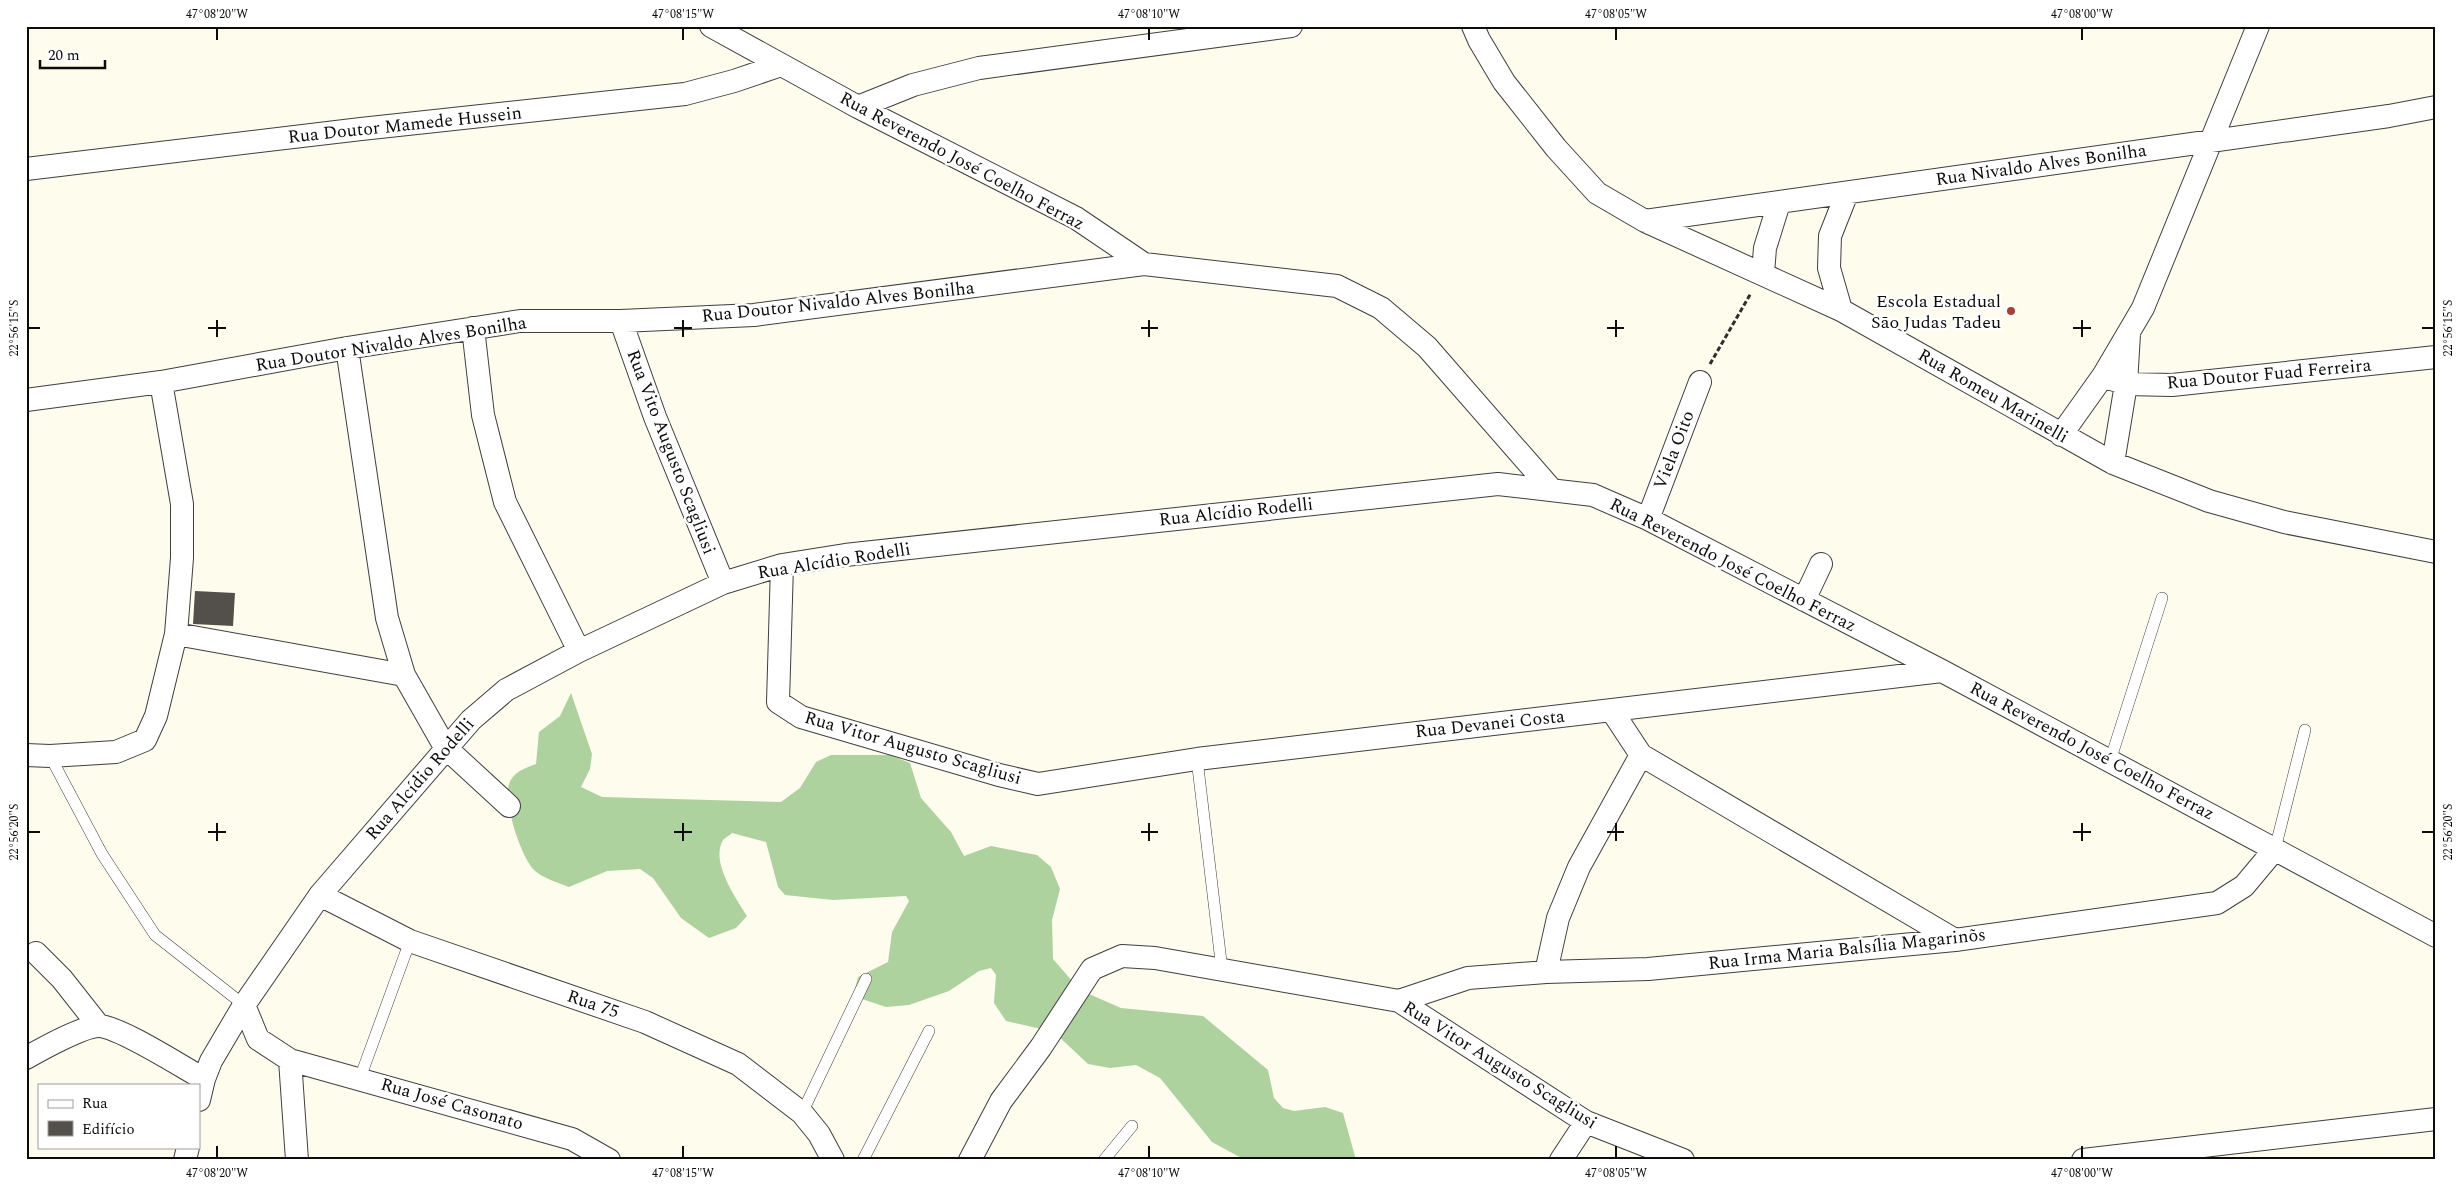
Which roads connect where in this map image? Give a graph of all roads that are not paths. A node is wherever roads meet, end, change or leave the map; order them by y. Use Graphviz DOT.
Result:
graph roads {
  1 [pos="711,26"];
  2 [pos="1291,26"];
  3 [pos="1473,26"];
  4 [pos="2258,26"];
  5 [pos="781,65"];
  6 [pos="858,107"];
  7 [pos="2436,107"];
  8 [pos="2211,140"];
  9 [pos="26,169"];
  10 [pos="1847,193"];
  11 [pos="1779,203"];
  12 [pos="1645,221"];
  13 [pos="1144,264"];
  14 [pos="1762,273"];
  15 [pos="1841,310"];
  16 [pos="621,321"];
  17 [pos="473,328"];
  18 [pos="2130,330"];
  19 [pos="347,348"];
  20 [pos="2436,357"];
  21 [pos="2103,376"];
  22 [pos="161,382"];
  23 [pos="1700,382"];
  24 [pos="2126,384"];
  25 [pos="26,400"];
  26 [pos="2061,435"];
  27 [pos="2113,463"];
  28 [pos="1551,489"];
  29 [pos="1648,519"];
  30 [pos="2436,552"];
  31 [pos="1821,564"];
  32 [pos="782,565"];
  33 [pos="723,583"];
  34 [pos="2162,598"];
  35 [pos="1804,600"];
  36 [pos="176,634"];
  37 [pos="579,651"];
  38 [pos="1942,671"];
  39 [pos="404,675"];
  40 [pos="1612,711"];
  41 [pos="2305,730"];
  42 [pos="445,747"];
  43 [pos="26,755"];
  44 [pos="1641,755"];
  45 [pos="50,756"];
  46 [pos="1197,759"];
  47 [pos="2110,761"];
  48 [pos="1038,784"];
  49 [pos="508,806"];
  50 [pos="2275,849"];
  51 [pos="320,895"];
  52 [pos="2436,936"];
  53 [pos="1955,940"];
  54 [pos="410,941"];
  55 [pos="36,953"];
  56 [pos="1222,970"];
  57 [pos="1546,972"];
  58 [pos="866,979"];
  59 [pos="1399,1001"];
  60 [pos="244,1004"];
  61 [pos="99,1026"];
  62 [pos="928,1031"];
  63 [pos="26,1058"];
  64 [pos="290,1060"];
  65 [pos="360,1078"];
  66 [pos="194,1084"];
  67 [pos="201,1089"];
  68 [pos="802,1112"];
  69 [pos="2436,1120"];
  70 [pos="1586,1122"];
  71 [pos="1132,1126"];
  72 [pos="833,1159"];
  73 [pos="297,1160"];
  74 [pos="609,1160"];
  75 [pos="862,1160"];
  76 [pos="970,1160"];
  77 [pos="1104,1160"];
  78 [pos="1562,1160"];
  79 [pos="1683,1160"];
  80 [pos="2083,1160"];
  1 -- 5 [label="street, Rua Reverendo José Coelho Ferraz"];
  2 -- 6 [label="street"];
  3 -- 12 [label="street, Rua Romeu Marinelli"];
  4 -- 8 [label="street"];
  5 -- 6 [label="street, Rua Reverendo José Coelho Ferraz"];
  5 -- 9 [label="street, Rua Doutor Mamede Hussein"];
  6 -- 13 [label="street, Rua Reverendo José Coelho Ferraz"];
  7 -- 8 [label="street, Rua Nivaldo Alves Bonilha"];
  8 -- 10 [label="street, Rua Nivaldo Alves Bonilha"];
  8 -- 18 [label="street"];
  10 -- 11 [label="street, Rua Nivaldo Alves Bonilha"];
  10 -- 15 [label="street"];
  11 -- 12 [label="street, Rua Nivaldo Alves Bonilha"];
  11 -- 14 [label="street"];
  12 -- 14 [label="street, Rua Romeu Marinelli"];
  13 -- 16 [label="street, Rua Doutor Nivaldo Alves Bonilha"];
  13 -- 28 [label="street, Rua Reverendo José Coelho Ferraz"];
  14 -- 15 [label="street, Rua Romeu Marinelli"];
  15 -- 26 [label="street, Rua Romeu Marinelli"];
  16 -- 17 [label="street, Rua Doutor Nivaldo Alves Bonilha"];
  16 -- 33 [label="street, Rua Vito Augusto Scagliusi"];
  17 -- 19 [label="street, Rua Doutor Nivaldo Alves Bonilha"];
  17 -- 37 [label="street"];
  18 -- 21 [label="street"];
  18 -- 24 [label="street"];
  19 -- 22 [label="street, Rua Doutor Nivaldo Alves Bonilha"];
  19 -- 39 [label="street"];
  20 -- 24 [label="street, Rua Doutor Fuad Ferreira"];
  21 -- 24 [label="street, Rua Doutor Fuad Ferreira"];
  21 -- 26 [label="street"];
  22 -- 25 [label="street, Rua Doutor Nivaldo Alves Bonilha"];
  22 -- 36 [label="street"];
  23 -- 29 [label="street, Viela Oito"];
  24 -- 27 [label="street"];
  26 -- 27 [label="street, Rua Romeu Marinelli"];
  27 -- 30 [label="street, Rua Romeu Marinelli"];
  28 -- 29 [label="street, Rua Reverendo José Coelho Ferraz"];
  28 -- 32 [label="street, Rua Alcídio Rodelli"];
  29 -- 35 [label="street, Rua Reverendo José Coelho Ferraz"];
  31 -- 35 [label="street"];
  32 -- 33 [label="street, Rua Alcídio Rodelli"];
  32 -- 48 [label="street, Rua Vitor Augusto Scagliusi"];
  33 -- 37 [label="street, Rua Alcídio Rodelli"];
  34 -- 47 [label="lane"];
  35 -- 38 [label="street, Rua Reverendo José Coelho Ferraz"];
  36 -- 39 [label="street"];
  36 -- 45 [label="street"];
  37 -- 42 [label="street, Rua Alcídio Rodelli"];
  38 -- 40 [label="street, Rua Devanei Costa"];
  38 -- 47 [label="street, Rua Reverendo José Coelho Ferraz"];
  39 -- 42 [label="street"];
  40 -- 44 [label="street"];
  40 -- 46 [label="street, Rua Devanei Costa"];
  41 -- 50 [label="lane"];
  42 -- 49 [label="street"];
  42 -- 51 [label="street, Rua Alcídio Rodelli"];
  43 -- 45 [label="street"];
  44 -- 53 [label="street"];
  44 -- 57 [label="street"];
  45 -- 60 [label="lane"];
  46 -- 48 [label="street, Rua Devanei Costa"];
  46 -- 56 [label="lane"];
  47 -- 50 [label="street, Rua Reverendo José Coelho Ferraz"];
  50 -- 52 [label="street, Rua Reverendo José Coelho Ferraz"];
  50 -- 53 [label="street, Rua Irma Maria Balsília Magarinõs"];
  51 -- 54 [label="street, Rua 75"];
  51 -- 60 [label="street, Rua Alcídio Rodelli"];
  53 -- 57 [label="street, Rua Irma Maria Balsília Magarinõs"];
  54 -- 65 [label="lane"];
  54 -- 68 [label="street, Rua 75"];
  55 -- 61 [label="street"];
  56 -- 59 [label="street, Rua Vitor Augusto Scagliusi"];
  56 -- 76 [label="street, Rua Vitor Augusto Scagliusi"];
  57 -- 59 [label="street, Rua Irma Maria Balsília Magarinõs"];
  58 -- 68 [label="lane"];
  59 -- 70 [label="street, Rua Vitor Augusto Scagliusi"];
  60 -- 64 [label="street, Rua José Casonato"];
  60 -- 67 [label="street, Rua Alcídio Rodelli"];
  61 -- 63 [label="street"];
  61 -- 66 [label="street"];
  62 -- 75 [label="lane"];
  64 -- 65 [label="street, Rua José Casonato"];
  64 -- 73 [label="street"];
  65 -- 74 [label="street, Rua José Casonato"];
  68 -- 72 [label="street, Rua 75"];
  69 -- 80 [label="street"];
  70 -- 78 [label="street"];
  70 -- 79 [label="street, Rua Vitor Augusto Scagliusi"];
  71 -- 77 [label="lane"];
}
